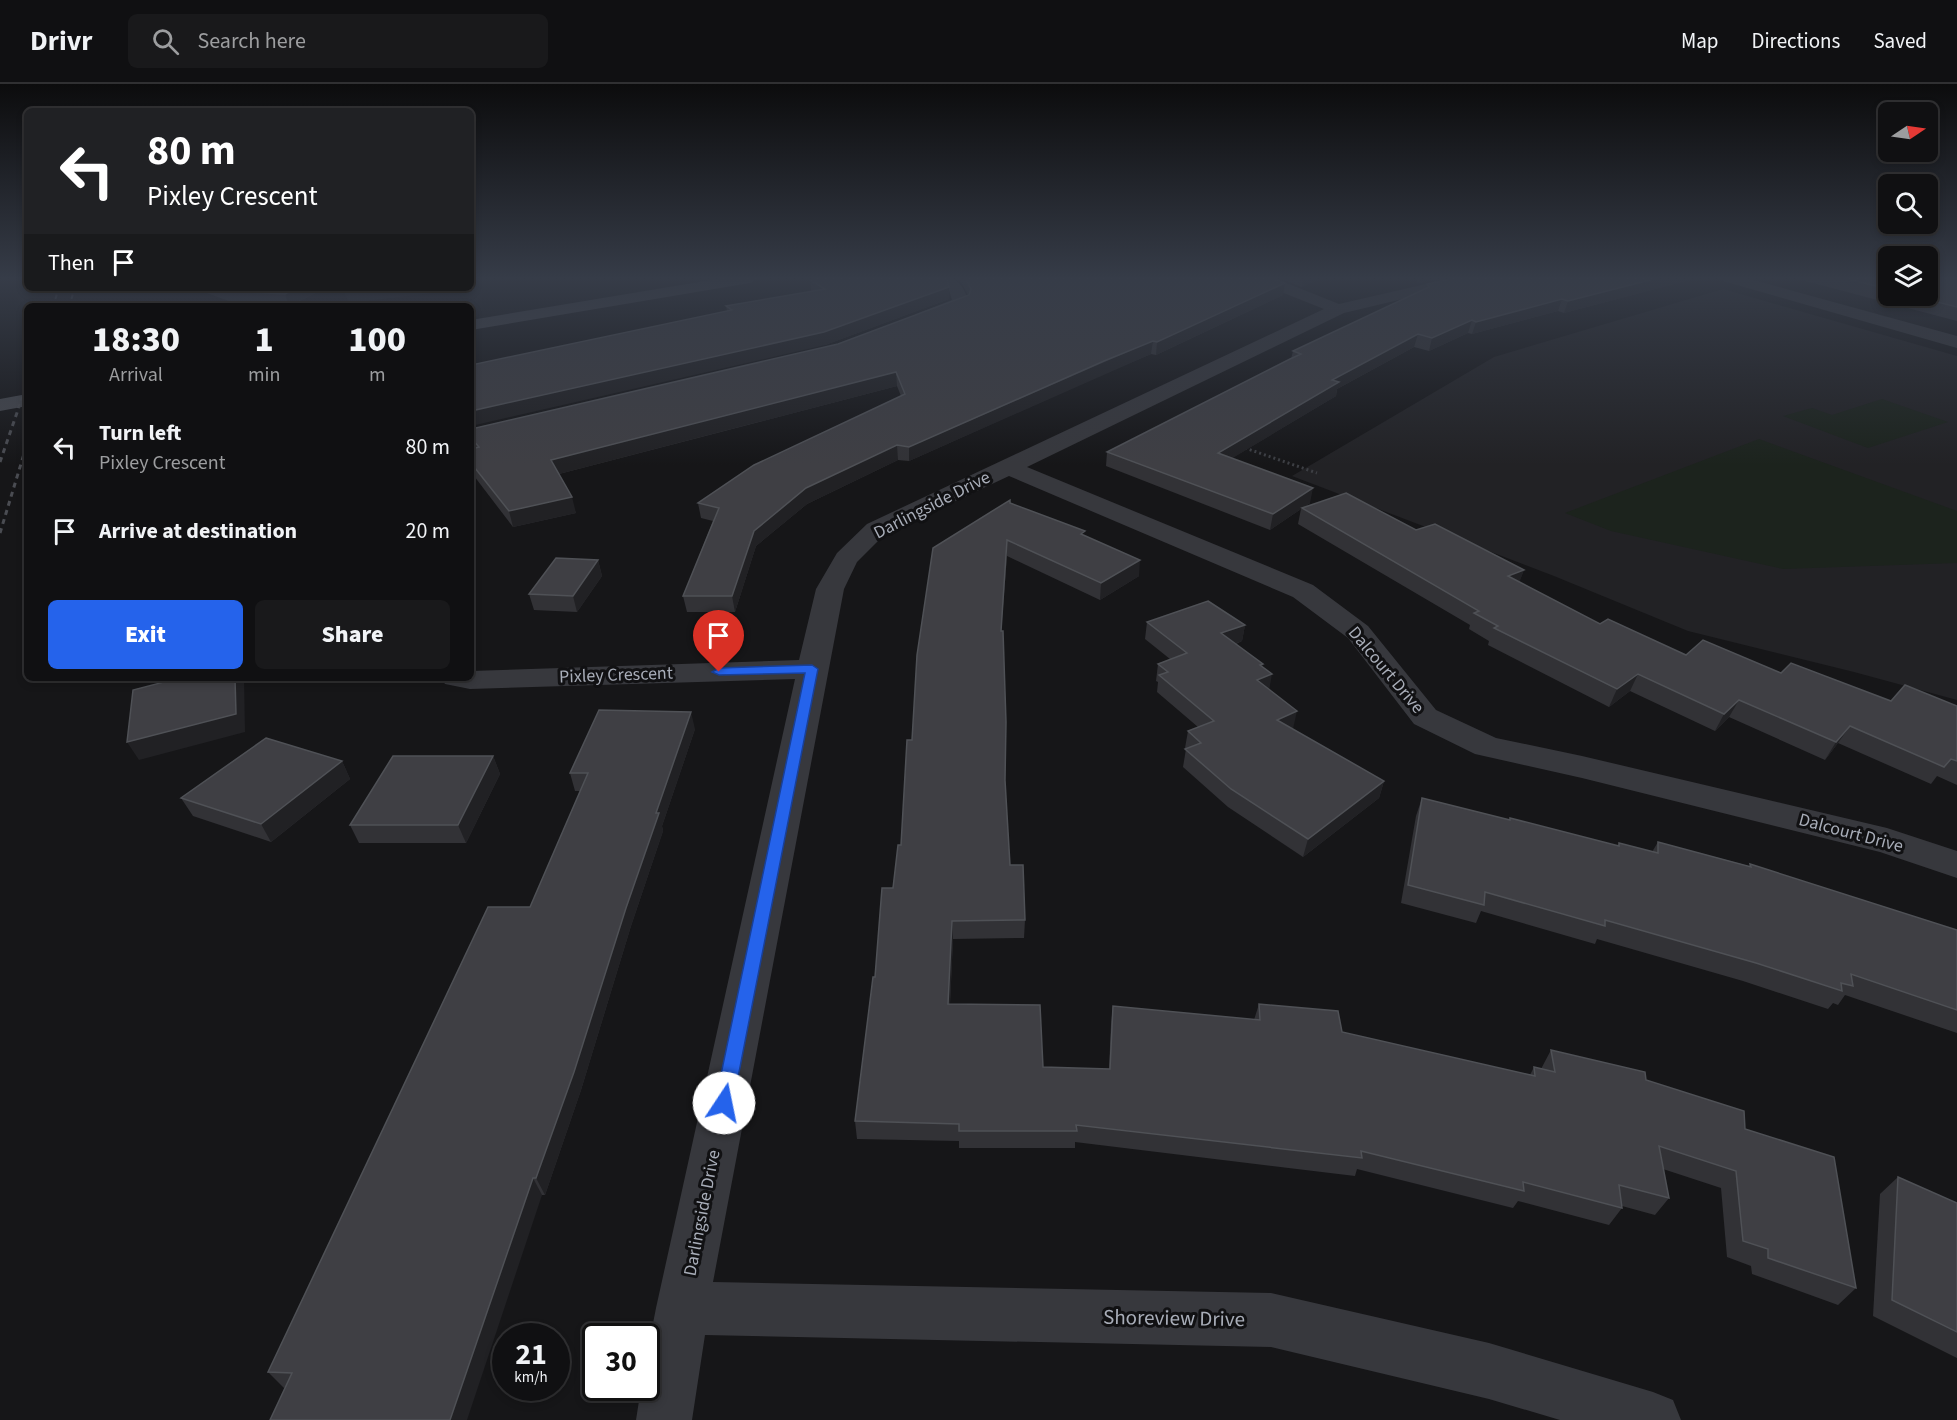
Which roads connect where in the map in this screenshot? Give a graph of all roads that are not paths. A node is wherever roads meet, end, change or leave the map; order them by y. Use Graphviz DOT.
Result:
graph roads {
  1 [pos="1273,340"];
  2 [pos="24,401"];
  3 [pos="0,405"];
  4 [pos="1008,467"];
  5 [pos="812,669"];
  6 [pos="474,680"];
  7 [pos="1957,865"];
  8 [pos="682,1308"];
  9 [pos="664,1420"];
  10 [pos="1653,1420"];
  1 -- 4 [label="street, Darlingside Drive"];
  2 -- 3 [label="main road"];
  4 -- 5 [label="street, Darlingside Drive"];
  4 -- 7 [label="street, Dalcourt Drive"];
  5 -- 6 [label="street, Pixley Crescent"];
  5 -- 8 [label="street, Darlingside Drive"];
  8 -- 9 [label="street, Darlingside Drive"];
  8 -- 10 [label="street, Shoreview Drive"];
}
